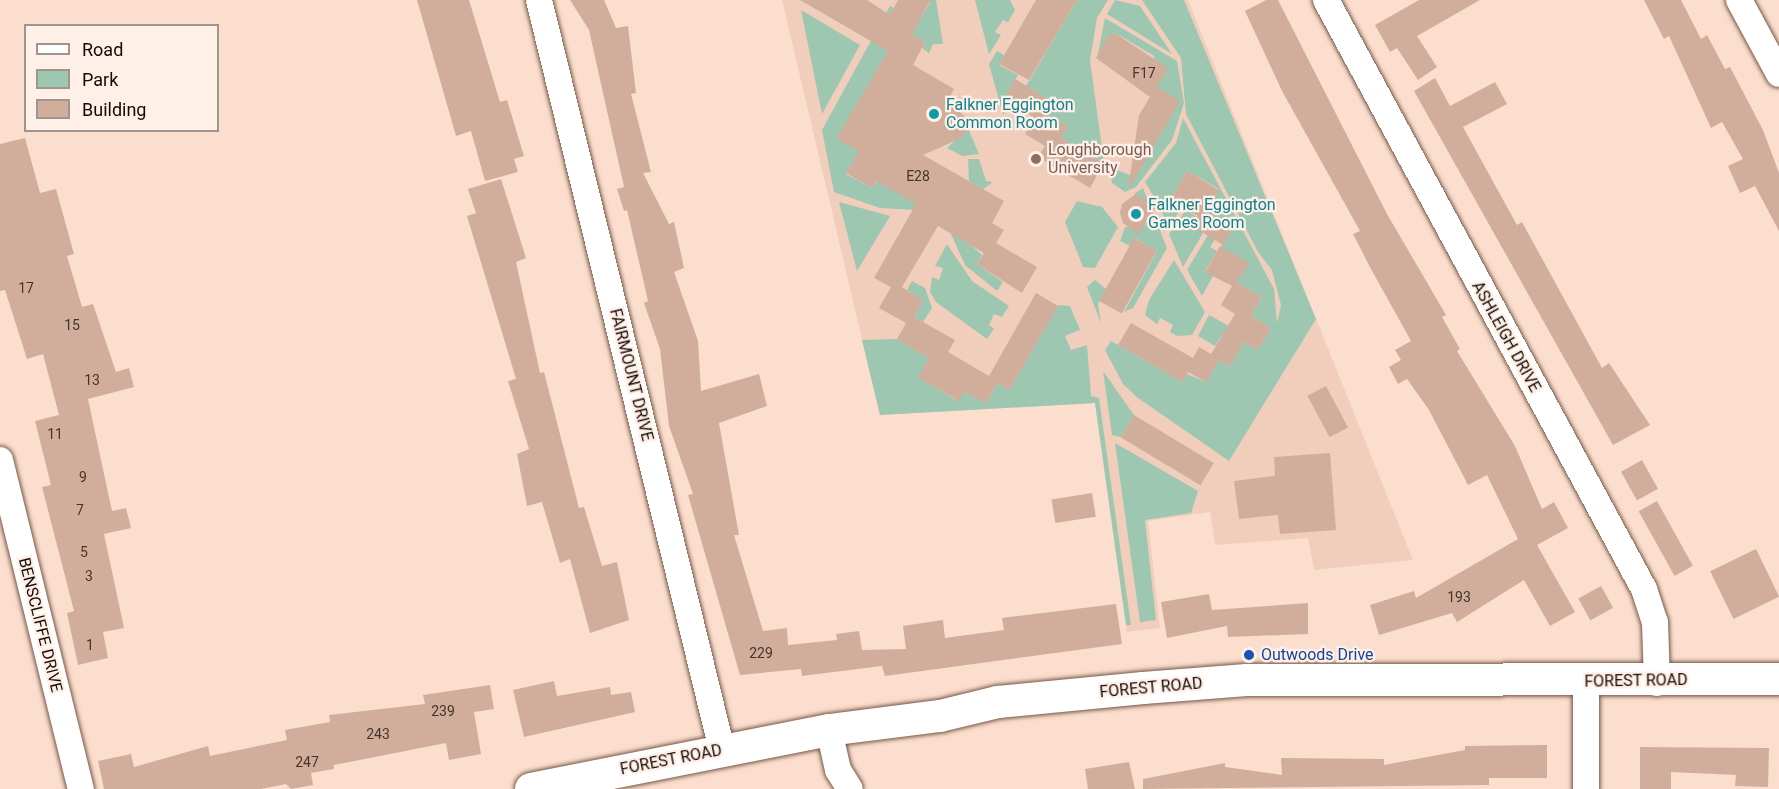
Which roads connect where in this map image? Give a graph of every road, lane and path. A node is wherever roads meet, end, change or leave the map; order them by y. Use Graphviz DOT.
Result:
graph roads {
  1 [pos="540,0"];
  2 [pos="1326,0"];
  3 [pos="1739,0"];
  4 [pos="1779,74"];
  5 [pos="1,469"];
  6 [pos="1779,679"];
  7 [pos="1586,682"];
  8 [pos="1657,683"];
  9 [pos="830,730"];
  10 [pos="722,750"];
  11 [pos="81,789"];
  12 [pos="531,789"];
  13 [pos="850,789"];
  14 [pos="1586,789"];
  1 -- 10 [label="street, FAIRMOUNT DRIVE"];
  2 -- 8 [label="street, ASHLEIGH DRIVE"];
  3 -- 4 [label="street"];
  5 -- 11 [label="street, BENSCLIFFE DRIVE"];
  6 -- 8 [label="street, FOREST ROAD"];
  7 -- 8 [label="street, FOREST ROAD"];
  7 -- 9 [label="street, FOREST ROAD"];
  7 -- 14 [label="street"];
  9 -- 10 [label="street, FOREST ROAD"];
  9 -- 13 [label="street"];
  10 -- 12 [label="street, FOREST ROAD"];
}
